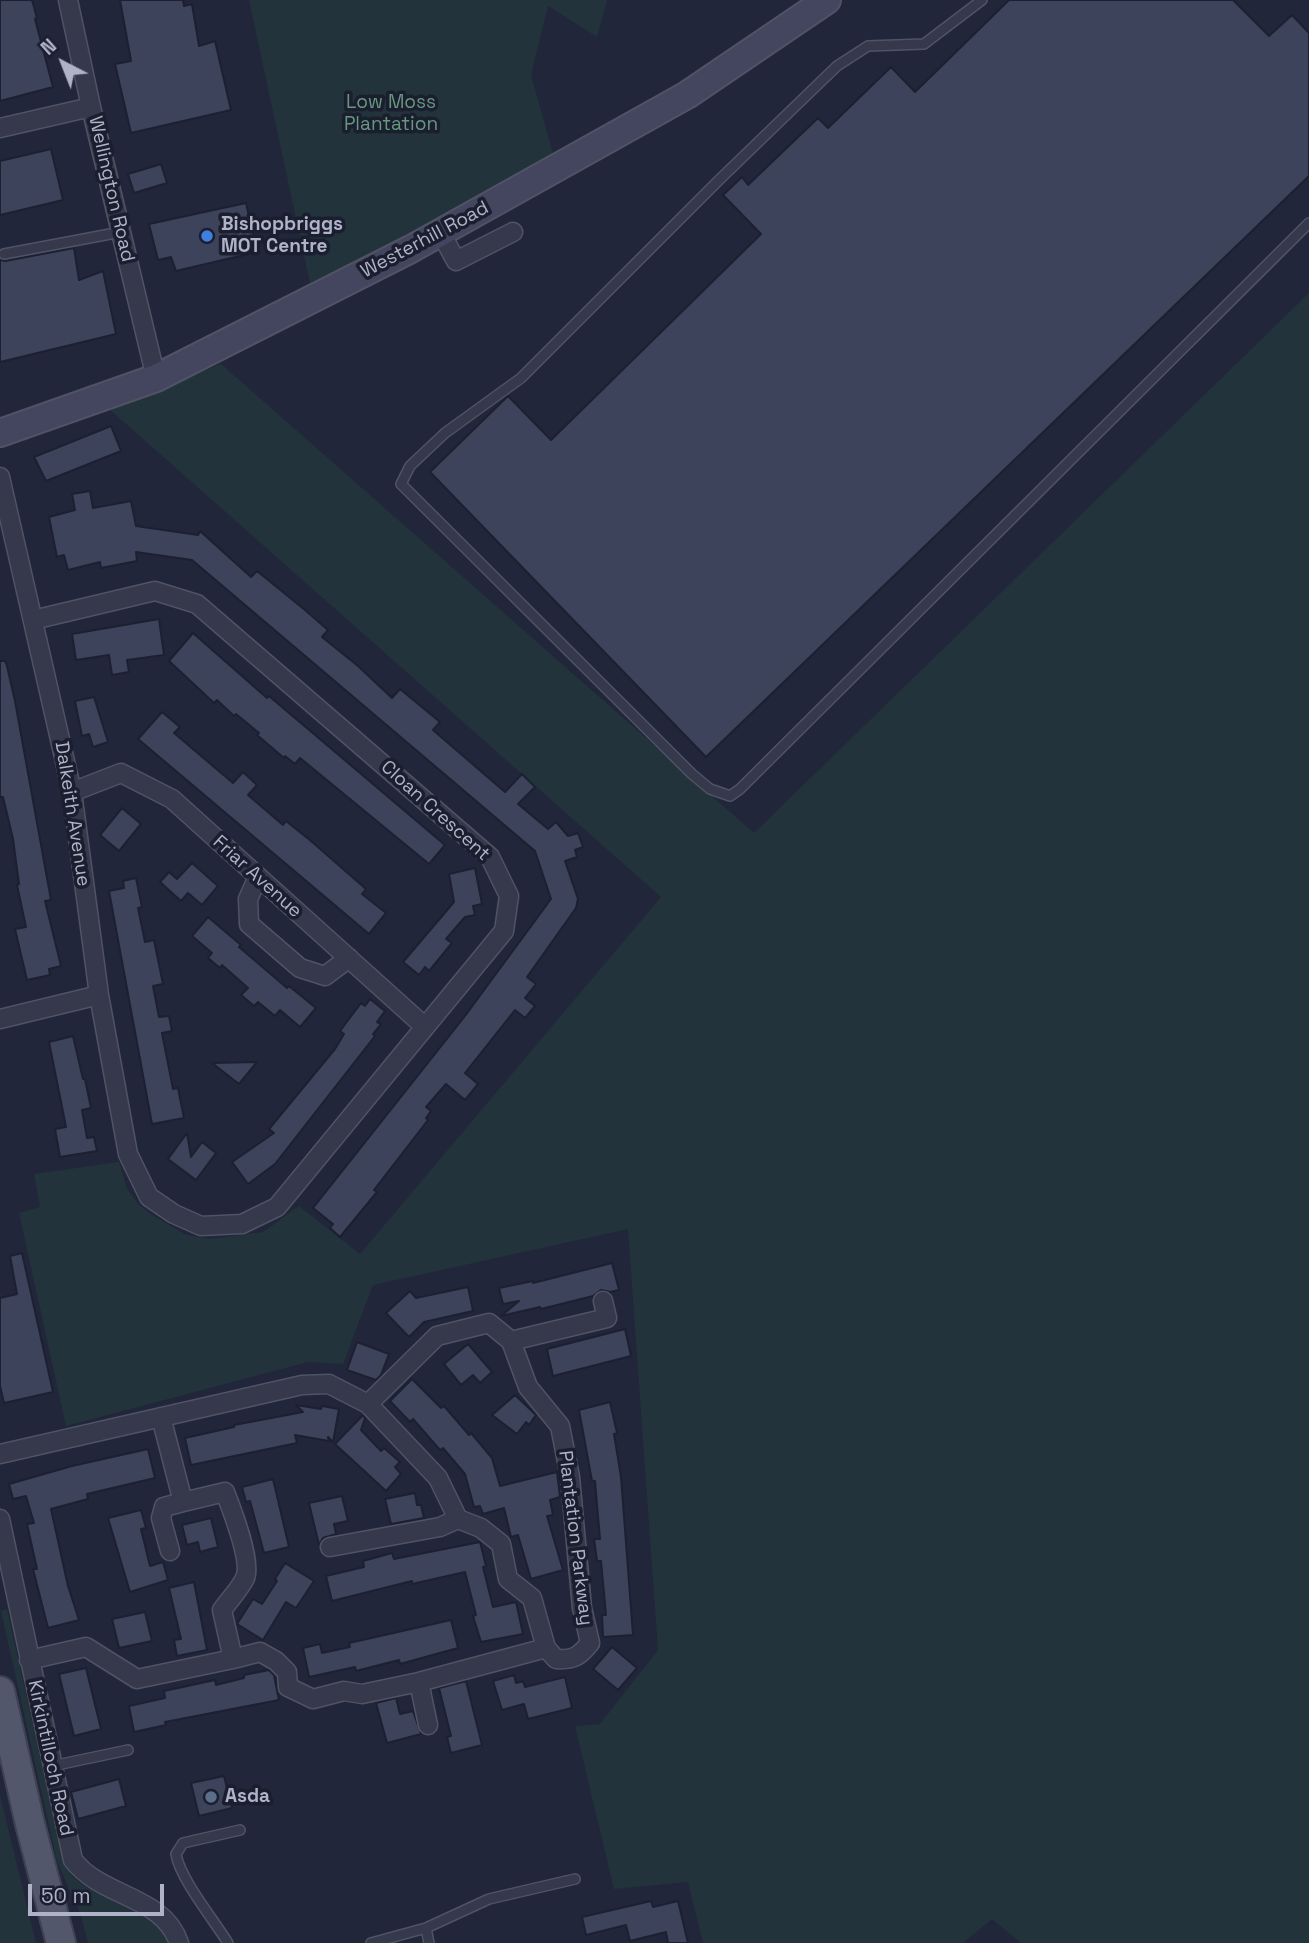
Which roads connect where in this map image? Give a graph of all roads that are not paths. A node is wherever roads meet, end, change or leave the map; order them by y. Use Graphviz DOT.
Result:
graph roads {
  1 [pos="68,0"];
  2 [pos="827,0"];
  3 [pos="977,2"];
  4 [pos="91,107"];
  5 [pos="0,128"];
  6 [pos="1309,223"];
  7 [pos="121,232"];
  8 [pos="513,232"];
  9 [pos="441,233"];
  10 [pos="4,254"];
  11 [pos="156,378"];
  12 [pos="0,433"];
  13 [pos="0,477"];
  14 [pos="33,620"];
  15 [pos="72,792"];
  16 [pos="257,879"];
  17 [pos="349,958"];
  18 [pos="99,995"];
  19 [pos="0,1019"];
  20 [pos="425,1027"];
  21 [pos="128,1154"];
  22 [pos="603,1301"];
  23 [pos="512,1341"];
  24 [pos="368,1404"];
  25 [pos="161,1417"];
  26 [pos="0,1454"];
  27 [pos="183,1502"];
  28 [pos="0,1519"];
  29 [pos="458,1519"];
  30 [pos="330,1547"];
  31 [pos="170,1551"];
  32 [pos="546,1648"];
  33 [pos="233,1659"];
  34 [pos="29,1660"];
  35 [pos="419,1682"];
  36 [pos="0,1691"];
  37 [pos="428,1725"];
  38 [pos="128,1750"];
  39 [pos="52,1766"];
  40 [pos="240,1830"];
  41 [pos="575,1879"];
  42 [pos="426,1928"];
  43 [pos="61,1943"];
  44 [pos="179,1943"];
  45 [pos="228,1943"];
  46 [pos="371,1943"];
  47 [pos="429,1943"];
  1 -- 4 [label="street, Wellington Road"];
  2 -- 9 [label="street, Westerhill Road"];
  3 -- 6 [label="lane"];
  4 -- 5 [label="street"];
  4 -- 7 [label="street, Wellington Road"];
  7 -- 10 [label="lane"];
  7 -- 11 [label="street, Wellington Road"];
  8 -- 9 [label="street"];
  9 -- 11 [label="street, Westerhill Road"];
  11 -- 12 [label="street, Westerhill Road"];
  13 -- 14 [label="street, Dalkeith Avenue"];
  14 -- 15 [label="street, Dalkeith Avenue"];
  14 -- 20 [label="street, Cloan Crescent"];
  15 -- 16 [label="street, Friar Avenue"];
  15 -- 18 [label="street, Dalkeith Avenue"];
  16 -- 17 [label="street, Friar Avenue"];
  16 -- 17 [label="street"];
  17 -- 20 [label="street, Friar Avenue"];
  18 -- 19 [label="street"];
  18 -- 21 [label="street, Dalkeith Avenue"];
  20 -- 21 [label="street, Cloan Crescent"];
  22 -- 23 [label="street"];
  23 -- 24 [label="street"];
  23 -- 32 [label="street, Plantation Parkway"];
  24 -- 25 [label="street"];
  24 -- 29 [label="street"];
  25 -- 26 [label="street"];
  25 -- 27 [label="street"];
  27 -- 31 [label="street"];
  27 -- 33 [label="street"];
  28 -- 34 [label="street, Kirkintilloch Road"];
  29 -- 30 [label="street"];
  29 -- 32 [label="street"];
  32 -- 35 [label="street"];
  33 -- 34 [label="street"];
  33 -- 35 [label="street"];
  34 -- 39 [label="street, Kirkintilloch Road"];
  35 -- 37 [label="street"];
  36 -- 43 [label="main road, Kirkintilloch Road"];
  38 -- 39 [label="lane"];
  39 -- 44 [label="street, Kirkintilloch Road"];
  40 -- 45 [label="lane"];
  41 -- 42 [label="lane"];
  42 -- 46 [label="lane"];
  42 -- 47 [label="lane"];
}
